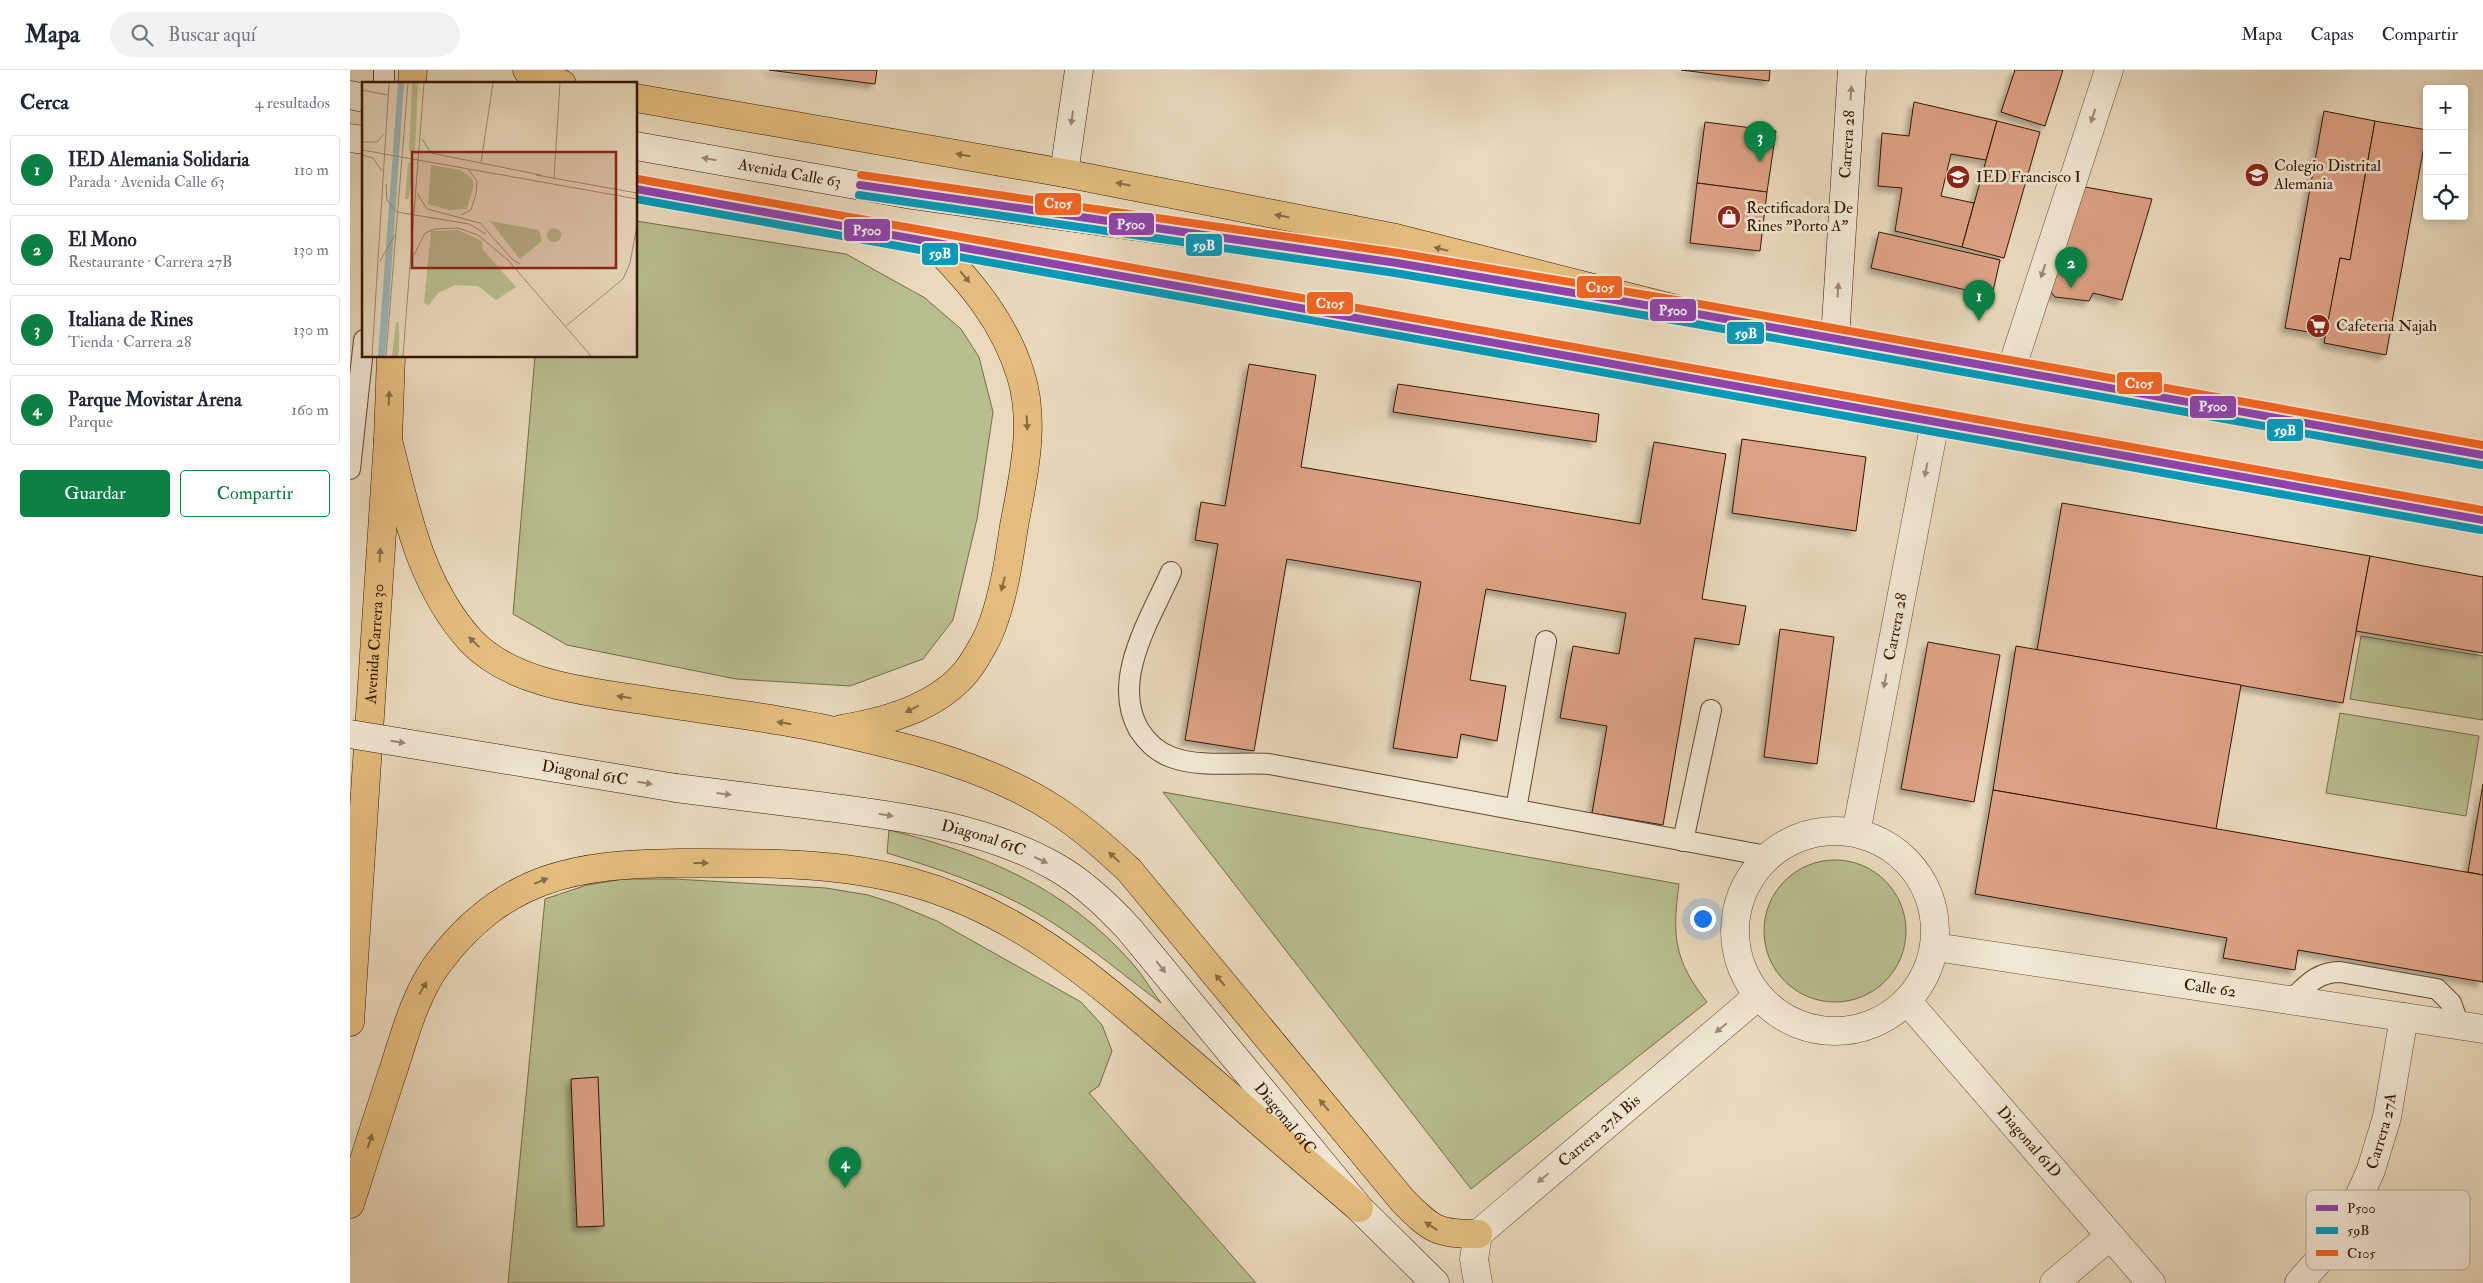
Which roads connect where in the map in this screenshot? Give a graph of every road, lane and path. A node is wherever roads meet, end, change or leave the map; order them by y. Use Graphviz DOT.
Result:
graph roads {
  1 [pos="527,70"];
  2 [pos="1079,70"];
  3 [pos="1852,70"];
  4 [pos="2108,70"];
  5 [pos="554,82"];
  6 [pos="638,98"];
  7 [pos="638,146"];
  8 [pos="1064,173"];
  9 [pos="638,190"];
  10 [pos="919,240"];
  11 [pos="1692,313"];
  12 [pos="1835,339"];
  13 [pos="362,358"];
  14 [pos="391,358"];
  15 [pos="2011,370"];
  16 [pos="1935,422"];
  17 [pos="388,440"];
  18 [pos="2483,455"];
  19 [pos="350,469"];
  20 [pos="2483,520"];
  21 [pos="1171,572"];
  22 [pos="1546,641"];
  23 [pos="1711,710"];
  24 [pos="832,730"];
  25 [pos="350,734"];
  26 [pos="1516,809"];
  27 [pos="1856,833"];
  28 [pos="1683,841"];
  29 [pos="1767,856"];
  30 [pos="1935,947"];
  31 [pos="1758,996"];
  32 [pos="2291,1000"];
  33 [pos="1908,1002"];
  34 [pos="2404,1018"];
  35 [pos="350,1022"];
  36 [pos="2471,1027"];
  37 [pos="2362,1190"];
  38 [pos="350,1204"];
  39 [pos="1359,1208"];
  40 [pos="1478,1234"];
  41 [pos="2110,1236"];
  42 [pos="2310,1270"];
  43 [pos="1434,1283"];
  44 [pos="1478,1283"];
  45 [pos="2054,1283"];
  46 [pos="2151,1283"];
  47 [pos="2299,1283"];
  1 -- 5 [label="highway"];
  2 -- 8 [label="main road, one-way"];
  12 -- 3 [label="main road, Carrera 28, one-way"];
  4 -- 15 [label="main road, one-way"];
  8 -- 6 [label="highway, one-way"];
  11 -- 7 [label="main road, Avenida Calle 63, one-way"];
  11 -- 8 [label="highway, one-way"];
  9 -- 10 [label="main road"];
  10 -- 16 [label="main road"];
  10 -- 24 [label="highway, one-way"];
  11 -- 12 [label="main road, Avenida Calle 63"];
  12 -- 15 [label="main road, Avenida Calle 63"];
  13 -- 19 [label="lane"];
  17 -- 14 [label="highway, Avenida Carrera 30, one-way"];
  15 -- 18 [label="main road, Avenida Calle 63"];
  16 -- 20 [label="main road"];
  16 -- 27 [label="main road, Carrera 28, one-way"];
  24 -- 17 [label="highway, one-way"];
  35 -- 17 [label="highway, Avenida Carrera 30, one-way"];
  21 -- 26 [label="lane"];
  22 -- 26 [label="lane"];
  23 -- 28 [label="lane"];
  40 -- 24 [label="highway, one-way"];
  25 -- 39 [label="main road, Diagonal 61C, one-way, bridge"];
  26 -- 28 [label="lane"];
  27 -- 29 [label="main road"];
  27 -- 30 [label="main road"];
  28 -- 29 [label="lane"];
  29 -- 31 [label="main road"];
  30 -- 32 [label="main road, Calle 62"];
  30 -- 33 [label="main road"];
  31 -- 33 [label="main road"];
  31 -- 40 [label="main road, Carrera 27A Bis, one-way"];
  32 -- 34 [label="main road, Calle 62"];
  32 -- 36 [label="lane"];
  33 -- 41 [label="main road, Diagonal 61D"];
  34 -- 36 [label="main road, Calle 62"];
  34 -- 37 [label="main road, Carrera 27A"];
  38 -- 39 [label="highway, one-way"];
  39 -- 43 [label="main road, Diagonal 61C"];
  40 -- 44 [label="main road"];
  41 -- 45 [label="main road"];
  41 -- 46 [label="main road, Diagonal 61D"];
  42 -- 47 [label="main road, Carrera 27A"];
}
